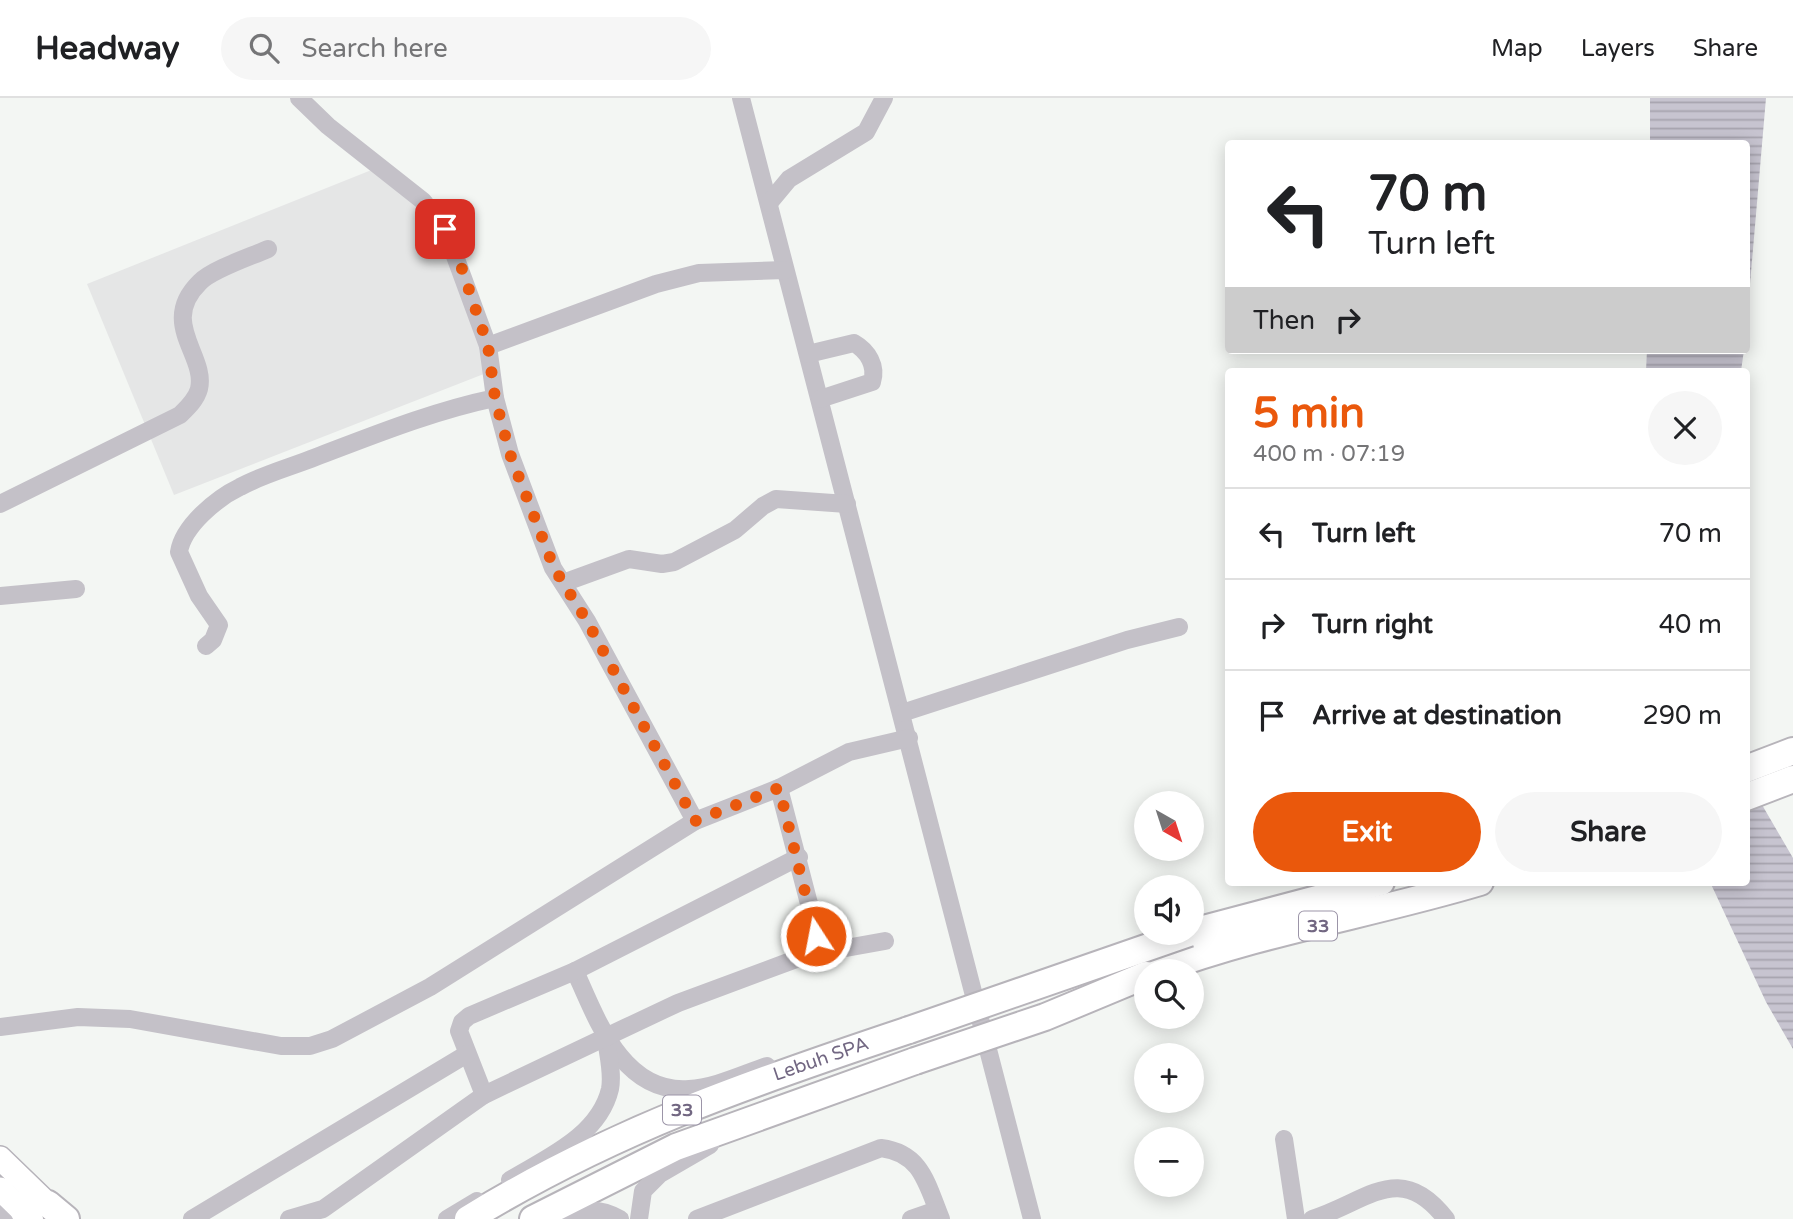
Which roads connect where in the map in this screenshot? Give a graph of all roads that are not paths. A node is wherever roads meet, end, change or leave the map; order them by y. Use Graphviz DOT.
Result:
graph roads {
  1 [pos="299,98"];
  2 [pos="741,98"];
  3 [pos="884,98"];
  4 [pos="769,203"];
  5 [pos="268,249"];
  6 [pos="785,270"];
  7 [pos="488,346"];
  8 [pos="808,354"];
  9 [pos="495,398"];
  10 [pos="820,399"];
  11 [pos="0,504"];
  12 [pos="847,504"];
  13 [pos="564,583"];
  14 [pos="76,589"];
  15 [pos="0,596"];
  16 [pos="1180,627"];
  17 [pos="206,646"];
  18 [pos="902,713"];
  19 [pos="909,738"];
  20 [pos="1793,751"];
  21 [pos="1750,767"];
  22 [pos="1793,779"];
  23 [pos="779,788"];
  24 [pos="1750,795"];
  25 [pos="695,821"];
  26 [pos="799,857"];
  27 [pos="1366,886"];
  28 [pos="1467,886"];
  29 [pos="1204,929"];
  30 [pos="885,941"];
  31 [pos="1154,945"];
  32 [pos="807,955"];
  33 [pos="1190,959"];
  34 [pos="575,971"];
  35 [pos="1134,980"];
  36 [pos="0,1027"];
  37 [pos="605,1038"];
  38 [pos="467,1054"];
  39 [pos="831,1056"];
  40 [pos="484,1095"];
  41 [pos="775,1111"];
  42 [pos="1284,1139"];
  43 [pos="0,1158"];
  44 [pos="0,1189"];
  45 [pos="939,1214"];
  46 [pos="38,1215"];
  47 [pos="192,1219"];
  48 [pos="289,1219"];
  49 [pos="447,1219"];
  50 [pos="468,1219"];
  51 [pos="533,1219"];
  52 [pos="559,1219"];
  53 [pos="620,1219"];
  54 [pos="639,1219"];
  55 [pos="697,1219"];
  56 [pos="911,1219"];
  57 [pos="1032,1219"];
  58 [pos="1296,1219"];
  59 [pos="1312,1219"];
  60 [pos="1447,1219"];
  1 -- 7 [label="street"];
  2 -- 4 [label="street"];
  3 -- 4 [label="street"];
  4 -- 6 [label="street"];
  5 -- 11 [label="street"];
  6 -- 7 [label="street"];
  6 -- 8 [label="street"];
  7 -- 9 [label="street"];
  8 -- 10 [label="street"];
  8 -- 10 [label="street"];
  9 -- 13 [label="street"];
  9 -- 17 [label="street"];
  10 -- 12 [label="street"];
  12 -- 13 [label="street"];
  12 -- 18 [label="street"];
  13 -- 25 [label="street"];
  14 -- 15 [label="street"];
  16 -- 18 [label="street"];
  18 -- 19 [label="street"];
  19 -- 23 [label="street"];
  19 -- 57 [label="street"];
  20 -- 21 [label="highway"];
  22 -- 24 [label="highway"];
  23 -- 25 [label="street"];
  23 -- 26 [label="street"];
  25 -- 36 [label="street"];
  26 -- 32 [label="street"];
  26 -- 34 [label="street"];
  27 -- 29 [label="highway, Lebuh SPA / 33"];
  28 -- 33 [label="highway, 33"];
  30 -- 32 [label="street"];
  31 -- 39 [label="highway, Lebuh SPA / 33, bridge"];
  32 -- 37 [label="street"];
  34 -- 37 [label="street"];
  34 -- 38 [label="street"];
  35 -- 41 [label="highway, Lebuh SPA / 33, bridge"];
  37 -- 39 [label="street"];
  37 -- 40 [label="street"];
  37 -- 49 [label="street"];
  38 -- 40 [label="street"];
  38 -- 47 [label="street"];
  39 -- 50 [label="highway, Lebuh SPA / 33"];
  40 -- 48 [label="street"];
  41 -- 51 [label="highway, Lebuh SPA / 33"];
  41 -- 54 [label="street"];
  42 -- 58 [label="street"];
  43 -- 46 [label="main road"];
  44 -- 46 [label="main road"];
  45 -- 55 [label="street"];
  45 -- 56 [label="street"];
  52 -- 53 [label="street"];
  59 -- 60 [label="street"];
}
